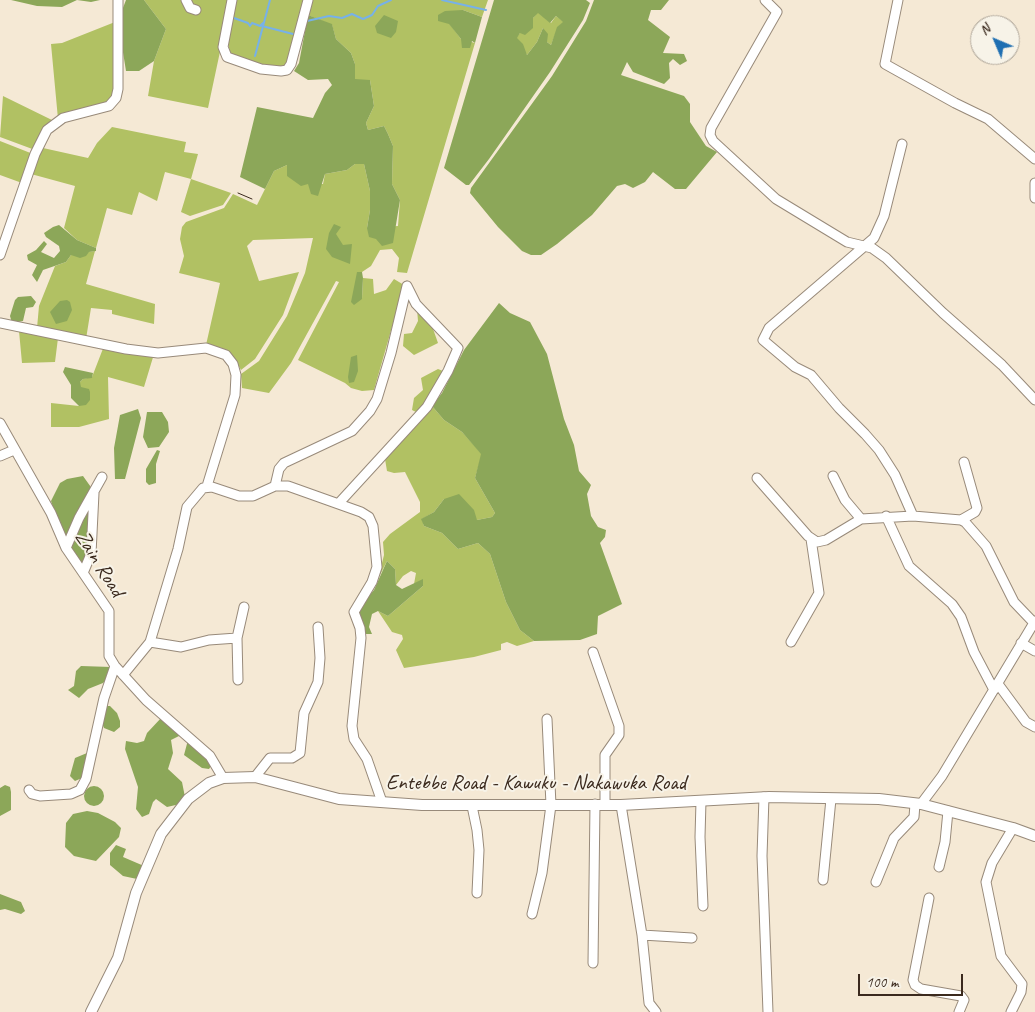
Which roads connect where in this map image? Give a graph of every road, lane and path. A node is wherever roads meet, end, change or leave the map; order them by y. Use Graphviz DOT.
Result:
graph roads {
  1 [pos="118,0"];
  2 [pos="186,0"];
  3 [pos="232,0"];
  4 [pos="308,0"];
  5 [pos="765,0"];
  6 [pos="898,0"];
  7 [pos="196,10"];
  8 [pos="902,144"];
  9 [pos="1035,159"];
  10 [pos="1035,183"];
  11 [pos="1035,198"];
  12 [pos="865,247"];
  13 [pos="0,254"];
  14 [pos="0,323"];
  15 [pos="1035,400"];
  16 [pos="0,423"];
  17 [pos="14,450"];
  18 [pos="0,456"];
  19 [pos="964,462"];
  20 [pos="833,476"];
  21 [pos="102,477"];
  22 [pos="757,478"];
  23 [pos="207,486"];
  24 [pos="275,486"];
  25 [pos="94,493"];
  26 [pos="339,503"];
  27 [pos="886,516"];
  28 [pos="913,516"];
  29 [pos="862,519"];
  30 [pos="960,520"];
  31 [pos="812,538"];
  32 [pos="66,548"];
  33 [pos="83,573"];
  34 [pos="244,607"];
  35 [pos="1034,622"];
  36 [pos="318,627"];
  37 [pos="238,638"];
  38 [pos="150,642"];
  39 [pos="791,642"];
  40 [pos="1022,643"];
  41 [pos="593,652"];
  42 [pos="1035,652"];
  43 [pos="115,666"];
  44 [pos="123,675"];
  45 [pos="238,680"];
  46 [pos="996,687"];
  47 [pos="547,719"];
  48 [pos="1035,727"];
  49 [pos="254,777"];
  50 [pos="223,778"];
  51 [pos="30,790"];
  52 [pos="764,797"];
  53 [pos="830,799"];
  54 [pos="701,801"];
  55 [pos="382,802"];
  56 [pos="918,804"];
  57 [pos="551,805"];
  58 [pos="600,805"];
  59 [pos="621,805"];
  60 [pos="472,806"];
  61 [pos="948,811"];
  62 [pos="1013,828"];
  63 [pos="1035,836"];
  64 [pos="939,867"];
  65 [pos="823,880"];
  66 [pos="876,882"];
  67 [pos="477,893"];
  68 [pos="929,898"];
  69 [pos="703,906"];
  70 [pos="532,914"];
  71 [pos="642,935"];
  72 [pos="692,938"];
  73 [pos="593,963"];
  74 [pos="91,1012"];
  75 [pos="656,1012"];
  76 [pos="768,1012"];
  77 [pos="959,1012"];
  78 [pos="1010,1012"];
  1 -- 13 [label="street"];
  2 -- 7 [label="street"];
  3 -- 4 [label="street"];
  5 -- 12 [label="street"];
  6 -- 9 [label="street"];
  8 -- 12 [label="street"];
  10 -- 11 [label="street"];
  12 -- 15 [label="street"];
  12 -- 28 [label="street"];
  14 -- 23 [label="street"];
  16 -- 17 [label="street, Zain Road"];
  17 -- 18 [label="street"];
  17 -- 32 [label="street, Zain Road"];
  19 -- 30 [label="street"];
  20 -- 29 [label="street"];
  21 -- 25 [label="street"];
  22 -- 31 [label="street"];
  23 -- 24 [label="street"];
  23 -- 38 [label="street"];
  24 -- 26 [label="street"];
  24 -- 26 [label="street"];
  25 -- 32 [label="street"];
  25 -- 33 [label="street"];
  26 -- 55 [label="street"];
  27 -- 28 [label="street"];
  27 -- 29 [label="street"];
  27 -- 46 [label="street"];
  28 -- 30 [label="street"];
  29 -- 31 [label="street"];
  30 -- 35 [label="street"];
  31 -- 39 [label="street"];
  32 -- 33 [label="street, Zain Road"];
  33 -- 43 [label="street, Zain Road"];
  34 -- 37 [label="street"];
  35 -- 40 [label="street"];
  36 -- 49 [label="street"];
  37 -- 38 [label="street"];
  37 -- 45 [label="street"];
  38 -- 44 [label="street"];
  40 -- 42 [label="street"];
  40 -- 46 [label="street"];
  41 -- 58 [label="street"];
  43 -- 44 [label="street, Zain Road"];
  43 -- 51 [label="street"];
  44 -- 50 [label="street, Zain Road"];
  46 -- 48 [label="street"];
  46 -- 56 [label="street"];
  47 -- 57 [label="street"];
  49 -- 50 [label="main road, Entebbe Road - Kawuku - Nakawuka Road"];
  49 -- 55 [label="main road, Entebbe Road - Kawuku - Nakawuka Road"];
  50 -- 74 [label="main road, Entebbe Road - Kawuku - Nakawuka Road"];
  52 -- 53 [label="main road, Entebbe Road - Kawuku - Nakawuka Road"];
  52 -- 54 [label="main road, Entebbe Road - Kawuku - Nakawuka Road"];
  52 -- 76 [label="street"];
  53 -- 56 [label="main road, Entebbe Road - Kawuku - Nakawuka Road"];
  53 -- 65 [label="street"];
  54 -- 59 [label="main road, Entebbe Road - Kawuku - Nakawuka Road"];
  54 -- 69 [label="street"];
  55 -- 60 [label="main road, Entebbe Road - Kawuku - Nakawuka Road"];
  56 -- 61 [label="main road, Entebbe Road - Kawuku - Nakawuka Road"];
  56 -- 66 [label="street"];
  57 -- 58 [label="main road, Entebbe Road - Kawuku - Nakawuka Road"];
  57 -- 60 [label="main road, Entebbe Road - Kawuku - Nakawuka Road"];
  57 -- 70 [label="street"];
  58 -- 59 [label="main road, Entebbe Road - Kawuku - Nakawuka Road"];
  58 -- 73 [label="street"];
  59 -- 71 [label="street"];
  60 -- 67 [label="street"];
  61 -- 62 [label="main road, Entebbe Road - Kawuku - Nakawuka Road"];
  61 -- 64 [label="street"];
  62 -- 63 [label="main road, Entebbe Road - Kawuku - Nakawuka Road"];
  62 -- 78 [label="street"];
  68 -- 77 [label="street"];
  71 -- 72 [label="street"];
  71 -- 75 [label="street"];
}
